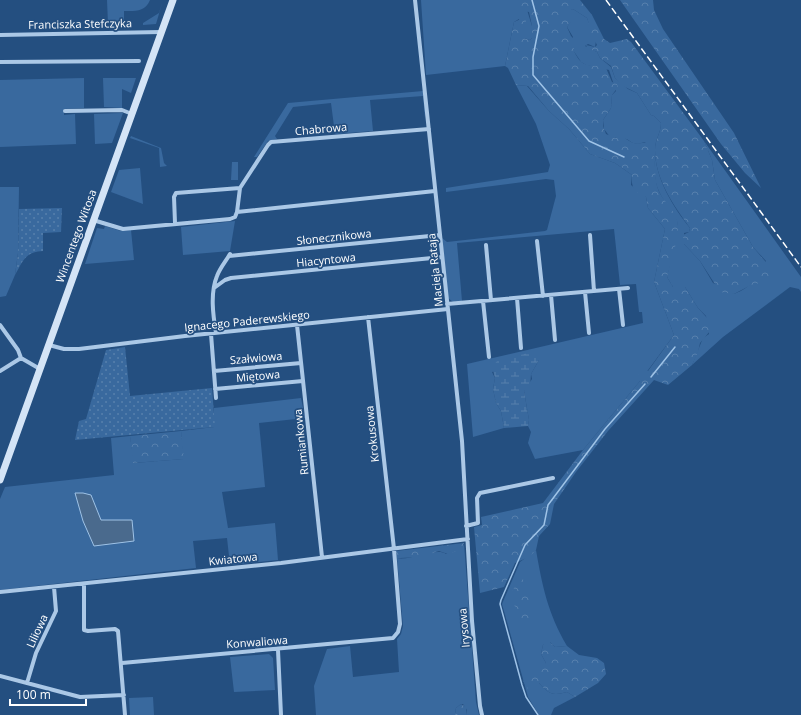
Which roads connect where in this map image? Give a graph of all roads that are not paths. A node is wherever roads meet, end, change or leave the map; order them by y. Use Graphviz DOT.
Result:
graph roads {
  1 [pos="173,0"];
  2 [pos="415,0"];
  3 [pos="161,32"];
  4 [pos="0,35"];
  5 [pos="139,61"];
  6 [pos="0,62"];
  7 [pos="65,111"];
  8 [pos="132,114"];
  9 [pos="429,129"];
  10 [pos="240,188"];
  11 [pos="435,192"];
  12 [pos="237,212"];
  13 [pos="93,220"];
  14 [pos="175,224"];
  15 [pos="440,235"];
  16 [pos="590,235"];
  17 [pos="537,241"];
  18 [pos="486,245"];
  19 [pos="442,257"];
  20 [pos="214,288"];
  21 [pos="628,288"];
  22 [pos="619,289"];
  23 [pos="594,291"];
  24 [pos="585,292"];
  25 [pos="551,295"];
  26 [pos="542,296"];
  27 [pos="517,298"];
  28 [pos="491,300"];
  29 [pos="483,301"];
  30 [pos="448,306"];
  31 [pos="368,317"];
  32 [pos="0,325"];
  33 [pos="297,325"];
  34 [pos="623,325"];
  35 [pos="213,333"];
  36 [pos="589,333"];
  37 [pos="555,340"];
  38 [pos="49,345"];
  39 [pos="521,348"];
  40 [pos="489,357"];
  41 [pos="21,358"];
  42 [pos="301,363"];
  43 [pos="40,369"];
  44 [pos="0,371"];
  45 [pos="214,371"];
  46 [pos="303,381"];
  47 [pos="215,389"];
  48 [pos="216,398"];
  49 [pos="553,478"];
  50 [pos="0,480"];
  51 [pos="466,526"];
  52 [pos="468,540"];
  53 [pos="394,549"];
  54 [pos="322,557"];
  55 [pos="84,584"];
  56 [pos="54,587"];
  57 [pos="0,592"];
  58 [pos="393,638"];
  59 [pos="278,650"];
  60 [pos="122,663"];
  61 [pos="0,676"];
  62 [pos="27,682"];
  63 [pos="124,695"];
  64 [pos="125,715"];
  65 [pos="281,715"];
  66 [pos="482,715"];
  1 -- 3 [label="street, Wincentego Witosa"];
  2 -- 9 [label="street, Macieja Rataja"];
  3 -- 4 [label="street, Franciszka Stefczyka"];
  3 -- 8 [label="street, Wincentego Witosa"];
  5 -- 6 [label="street"];
  7 -- 8 [label="street"];
  8 -- 13 [label="street, Wincentego Witosa"];
  9 -- 10 [label="street, Chabrowa"];
  9 -- 11 [label="street, Macieja Rataja"];
  10 -- 12 [label="street, Chabrowa"];
  10 -- 14 [label="street"];
  11 -- 12 [label="street"];
  11 -- 15 [label="street, Macieja Rataja"];
  12 -- 14 [label="street"];
  13 -- 14 [label="street"];
  13 -- 38 [label="street, Wincentego Witosa"];
  15 -- 19 [label="street, Macieja Rataja"];
  15 -- 20 [label="street, Słonecznikowa"];
  16 -- 23 [label="street"];
  17 -- 26 [label="street"];
  18 -- 28 [label="street"];
  19 -- 20 [label="street, Hiacyntowa"];
  19 -- 30 [label="street, Macieja Rataja"];
  20 -- 35 [label="street"];
  21 -- 22 [label="street, Ignacego Paderewskiego"];
  22 -- 23 [label="street, Ignacego Paderewskiego"];
  22 -- 34 [label="street"];
  23 -- 24 [label="street, Ignacego Paderewskiego"];
  24 -- 25 [label="street, Ignacego Paderewskiego"];
  24 -- 36 [label="street"];
  25 -- 26 [label="street, Ignacego Paderewskiego"];
  25 -- 37 [label="street"];
  26 -- 27 [label="street, Ignacego Paderewskiego"];
  27 -- 28 [label="street, Ignacego Paderewskiego"];
  27 -- 39 [label="street"];
  28 -- 29 [label="street, Ignacego Paderewskiego"];
  29 -- 30 [label="street, Ignacego Paderewskiego"];
  29 -- 40 [label="street"];
  30 -- 31 [label="street, Ignacego Paderewskiego"];
  30 -- 51 [label="street, Macieja Rataja"];
  31 -- 33 [label="street, Ignacego Paderewskiego"];
  31 -- 53 [label="street, Krokusowa"];
  32 -- 41 [label="street"];
  33 -- 35 [label="street, Ignacego Paderewskiego"];
  33 -- 42 [label="street, Rumiankowa"];
  35 -- 38 [label="street, Ignacego Paderewskiego"];
  35 -- 45 [label="street"];
  38 -- 43 [label="street, Wincentego Witosa"];
  41 -- 43 [label="street"];
  41 -- 44 [label="street"];
  42 -- 45 [label="street, Szałwiowa"];
  42 -- 46 [label="street, Rumiankowa"];
  43 -- 50 [label="street, Wincentego Witosa"];
  45 -- 47 [label="street"];
  46 -- 47 [label="street, Miętowa"];
  46 -- 54 [label="street, Rumiankowa"];
  47 -- 48 [label="street"];
  49 -- 51 [label="street"];
  51 -- 52 [label="street, Macieja Rataja"];
  52 -- 53 [label="street, Kwiatowa"];
  52 -- 66 [label="street, Irysowa"];
  53 -- 54 [label="street, Kwiatowa"];
  53 -- 58 [label="street, Krokusowa"];
  54 -- 55 [label="street, Kwiatowa"];
  55 -- 56 [label="street, Kwiatowa"];
  55 -- 60 [label="street"];
  56 -- 57 [label="street, Kwiatowa"];
  56 -- 62 [label="street, Liliowa"];
  58 -- 59 [label="street, Konwaliowa"];
  59 -- 60 [label="street, Konwaliowa"];
  59 -- 65 [label="street"];
  60 -- 63 [label="street"];
  61 -- 62 [label="street"];
  62 -- 63 [label="street"];
  63 -- 64 [label="street"];
}
